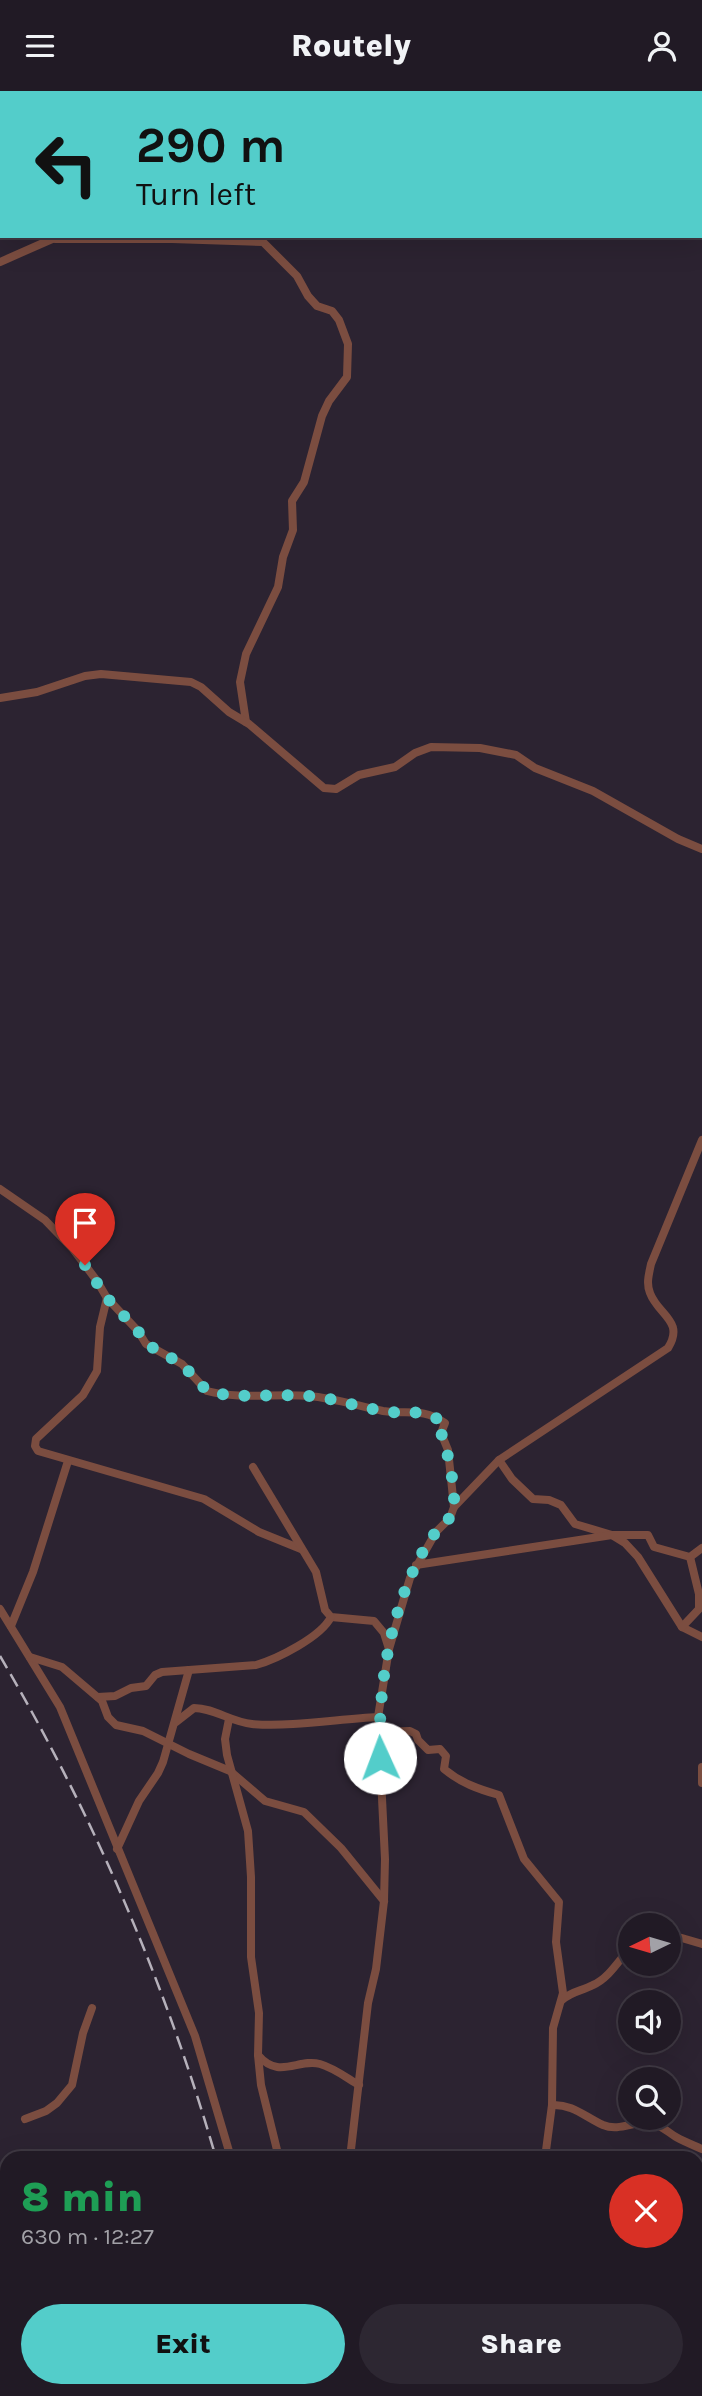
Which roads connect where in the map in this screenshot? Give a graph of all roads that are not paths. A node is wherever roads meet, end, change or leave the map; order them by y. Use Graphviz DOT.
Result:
graph roads {
  1 [pos="54,238"];
  2 [pos="114,238"];
  3 [pos="0,262"];
  4 [pos="0,698"];
  5 [pos="246,722"];
  6 [pos="702,849"];
  7 [pos="702,1140"];
  8 [pos="0,1189"];
  9 [pos="107,1298"];
  10 [pos="499,1460"];
  11 [pos="68,1461"];
  12 [pos="253,1467"];
  13 [pos="454,1507"];
  14 [pos="612,1535"];
  15 [pos="702,1548"];
  16 [pos="301,1549"];
  17 [pos="691,1557"];
  18 [pos="416,1565"];
  19 [pos="0,1609"];
  20 [pos="331,1617"];
  21 [pos="11,1626"];
  22 [pos="682,1627"];
  23 [pos="701,1636"];
  24 [pos="702,1647"];
  25 [pos="389,1649"];
  26 [pos="30,1657"];
  27 [pos="189,1670"];
  28 [pos="98,1697"];
  29 [pos="378,1717"];
  30 [pos="229,1719"];
  31 [pos="176,1722"];
  32 [pos="379,1732"];
  33 [pos="168,1744"];
  34 [pos="702,1767"];
  35 [pos="230,1771"];
  36 [pos="702,1783"];
  37 [pos="117,1849"];
  38 [pos="384,1901"];
  39 [pos="681,1938"];
  40 [pos="702,1944"];
  41 [pos="618,1962"];
  42 [pos="562,2001"];
  43 [pos="92,2008"];
  44 [pos="258,2055"];
  45 [pos="359,2085"];
  46 [pos="552,2105"];
  47 [pos="25,2119"];
  48 [pos="702,2149"];
  49 [pos="229,2151"];
  50 [pos="277,2151"];
  51 [pos="351,2151"];
  52 [pos="546,2151"];
  1 -- 3 [label="street"];
  2 -- 5 [label="street"];
  4 -- 5 [label="street"];
  5 -- 6 [label="street"];
  7 -- 10 [label="street"];
  8 -- 9 [label="street"];
  9 -- 11 [label="street"];
  9 -- 13 [label="street"];
  10 -- 13 [label="street"];
  10 -- 14 [label="street"];
  11 -- 16 [label="street"];
  11 -- 21 [label="street"];
  12 -- 16 [label="street"];
  13 -- 18 [label="street"];
  14 -- 17 [label="street"];
  14 -- 18 [label="street"];
  14 -- 22 [label="street"];
  15 -- 17 [label="street"];
  16 -- 20 [label="street"];
  17 -- 22 [label="street"];
  18 -- 25 [label="street"];
  19 -- 21 [label="street"];
  20 -- 25 [label="street"];
  20 -- 27 [label="street"];
  21 -- 26 [label="street"];
  22 -- 23 [label="street"];
  23 -- 24 [label="street"];
  25 -- 29 [label="street"];
  26 -- 28 [label="street"];
  26 -- 37 [label="street"];
  27 -- 28 [label="street"];
  27 -- 31 [label="street"];
  28 -- 33 [label="street"];
  29 -- 30 [label="street"];
  29 -- 32 [label="street"];
  30 -- 31 [label="street"];
  30 -- 35 [label="street"];
  31 -- 33 [label="street"];
  32 -- 38 [label="street"];
  32 -- 42 [label="street"];
  33 -- 35 [label="street"];
  33 -- 37 [label="street"];
  34 -- 36 [label="street"];
  35 -- 38 [label="street"];
  35 -- 44 [label="street"];
  37 -- 49 [label="street"];
  38 -- 45 [label="street"];
  39 -- 40 [label="street"];
  41 -- 42 [label="street"];
  42 -- 46 [label="street"];
  43 -- 47 [label="street"];
  44 -- 45 [label="street"];
  44 -- 50 [label="street"];
  45 -- 51 [label="street"];
  46 -- 48 [label="street"];
  46 -- 52 [label="street"];
}
